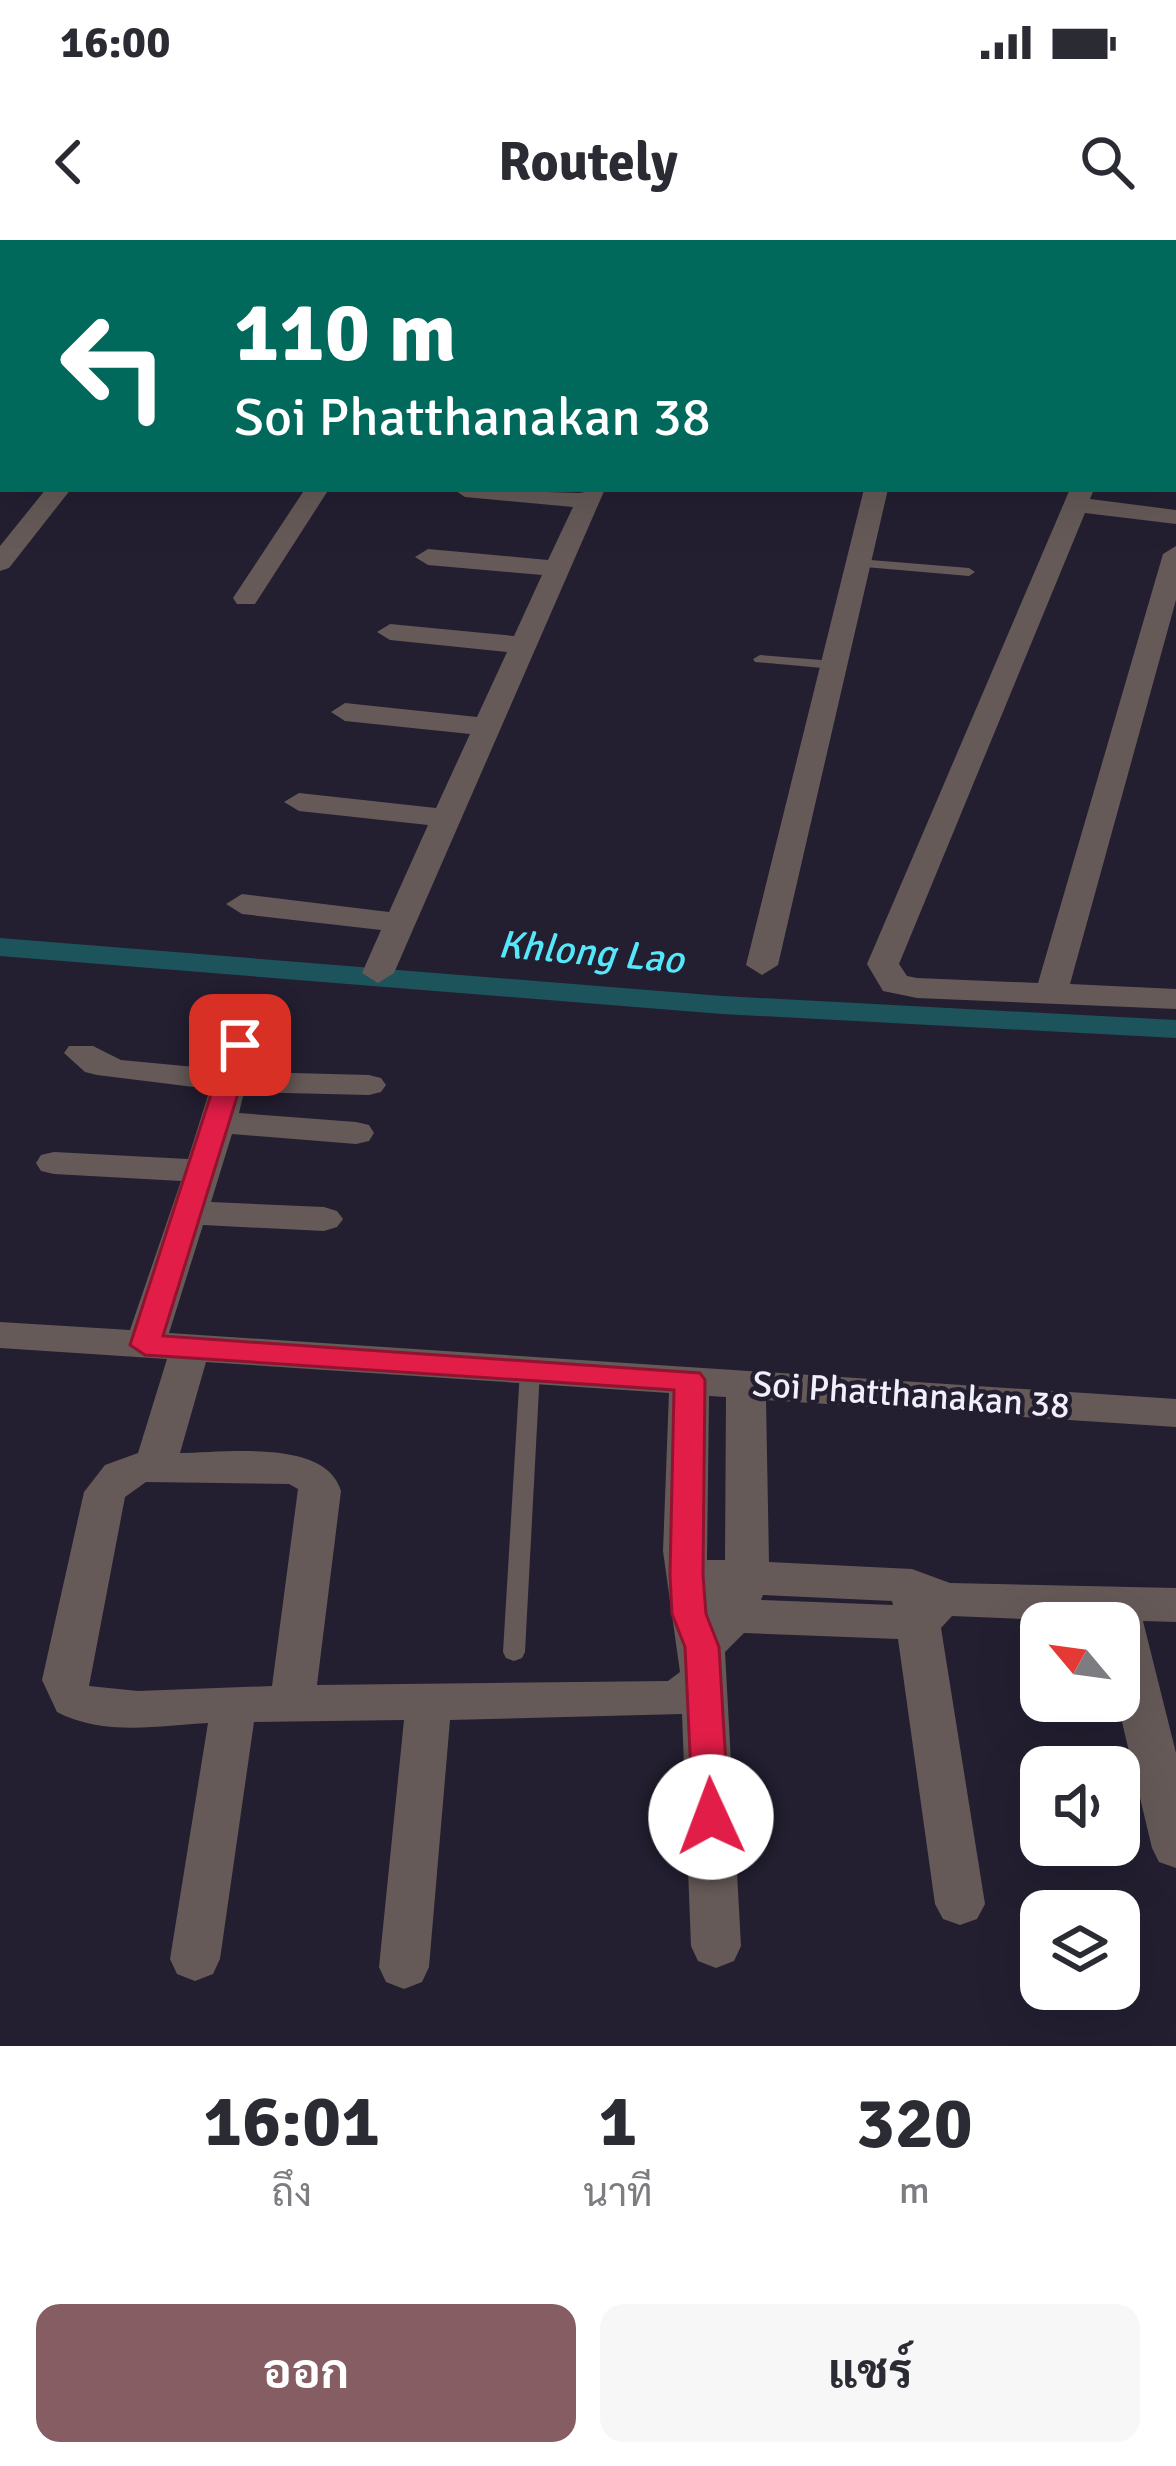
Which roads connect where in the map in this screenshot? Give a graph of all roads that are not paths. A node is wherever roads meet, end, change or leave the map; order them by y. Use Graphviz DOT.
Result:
graph roads {
  1 [pos="56,492"];
  2 [pos="315,492"];
  3 [pos="515,492"];
  4 [pos="875,492"];
  5 [pos="590,495"];
  6 [pos="1078,497"];
  7 [pos="1176,517"];
  8 [pos="1176,554"];
  9 [pos="428,557"];
  10 [pos="858,562"];
  11 [pos="0,563"];
  12 [pos="557,569"];
  13 [pos="969,572"];
  14 [pos="246,598"];
  15 [pos="390,632"];
  16 [pos="524,645"];
  17 [pos="760,659"];
  18 [pos="834,665"];
  19 [pos="345,712"];
  20 [pos="487,727"];
  21 [pos="299,802"];
  22 [pos="446,818"];
  23 [pos="242,904"];
  24 [pos="400,923"];
  25 [pos="762,964"];
  26 [pos="378,973"];
  27 [pos="1051,994"];
  28 [pos="1176,999"];
  29 [pos="250,1008"];
  30 [pos="83,1070"];
  31 [pos="369,1085"];
  32 [pos="225,1101"];
  33 [pos="356,1133"];
  34 [pos="54,1163"];
  35 [pos="203,1171"];
  36 [pos="189,1213"];
  37 [pos="324,1220"];
  38 [pos="0,1335"];
  39 [pos="145,1345"];
  40 [pos="190,1348"];
  41 [pos="530,1370"];
  42 [pos="690,1380"];
  43 [pos="746,1385"];
  44 [pos="1176,1413"];
  45 [pos="155,1467"];
  46 [pos="925,1602"];
  47 [pos="1020,1602"];
  48 [pos="1140,1604"];
  49 [pos="1176,1605"];
  50 [pos="711,1617"];
  51 [pos="514,1652"];
  52 [pos="1140,1701"];
  53 [pos="429,1702"];
  54 [pos="234,1704"];
  55 [pos="292,1704"];
  56 [pos="1176,1848"];
  57 [pos="960,1904"];
  58 [pos="716,1946"];
  59 [pos="195,1959"];
  60 [pos="404,1967"];
  1 -- 11 [label="street"];
  2 -- 14 [label="street"];
  3 -- 5 [label="street"];
  4 -- 10 [label="street"];
  5 -- 12 [label="street"];
  6 -- 7 [label="street"];
  6 -- 27 [label="street"];
  8 -- 27 [label="street"];
  9 -- 12 [label="street"];
  10 -- 13 [label="lane"];
  10 -- 18 [label="street"];
  12 -- 16 [label="street"];
  15 -- 16 [label="street"];
  16 -- 20 [label="street"];
  17 -- 18 [label="lane"];
  18 -- 25 [label="street"];
  19 -- 20 [label="street"];
  20 -- 22 [label="street"];
  21 -- 22 [label="street"];
  22 -- 24 [label="street"];
  23 -- 24 [label="street"];
  24 -- 26 [label="street"];
  27 -- 28 [label="street"];
  29 -- 32 [label="street"];
  30 -- 32 [label="street"];
  31 -- 32 [label="street"];
  32 -- 33 [label="street"];
  32 -- 35 [label="street"];
  34 -- 35 [label="street"];
  35 -- 36 [label="street"];
  36 -- 37 [label="street"];
  36 -- 39 [label="street"];
  38 -- 39 [label="street, Soi Phatthanakan 38"];
  39 -- 40 [label="street, Soi Phatthanakan 38"];
  40 -- 41 [label="street, Soi Phatthanakan 38"];
  40 -- 45 [label="street"];
  41 -- 42 [label="street, Soi Phatthanakan 38"];
  41 -- 51 [label="lane"];
  42 -- 43 [label="street, Soi Phatthanakan 38"];
  42 -- 50 [label="street"];
  43 -- 44 [label="street, Soi Phatthanakan 38"];
  43 -- 50 [label="street"];
  45 -- 54 [label="street"];
  45 -- 55 [label="street"];
  46 -- 47 [label="street"];
  46 -- 50 [label="street"];
  46 -- 57 [label="street"];
  48 -- 49 [label="street"];
  50 -- 53 [label="street"];
  50 -- 58 [label="street"];
  52 -- 56 [label="street"];
  53 -- 55 [label="street"];
  53 -- 60 [label="street"];
  54 -- 55 [label="street"];
  54 -- 59 [label="street"];
}
